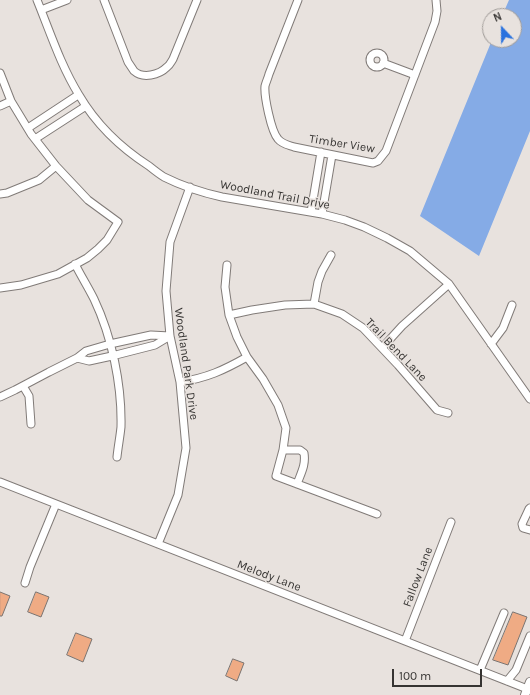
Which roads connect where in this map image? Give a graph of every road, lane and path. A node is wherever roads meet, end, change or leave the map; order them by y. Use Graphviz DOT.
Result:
graph roads {
  1 [pos="37,0"];
  2 [pos="67,0"];
  3 [pos="104,0"];
  4 [pos="197,0"];
  5 [pos="298,0"];
  6 [pos="436,0"];
  7 [pos="41,10"];
  8 [pos="383,63"];
  9 [pos="0,73"];
  10 [pos="415,75"];
  11 [pos="3,90"];
  12 [pos="78,95"];
  13 [pos="11,101"];
  14 [pos="0,106"];
  15 [pos="86,106"];
  16 [pos="28,128"];
  17 [pos="35,139"];
  18 [pos="321,152"];
  19 [pos="332,155"];
  20 [pos="56,166"];
  21 [pos="190,187"];
  22 [pos="0,194"];
  23 [pos="311,212"];
  24 [pos="322,214"];
  25 [pos="331,255"];
  26 [pos="75,264"];
  27 [pos="227,265"];
  28 [pos="449,284"];
  29 [pos="0,288"];
  30 [pos="314,304"];
  31 [pos="512,305"];
  32 [pos="229,315"];
  33 [pos="170,336"];
  34 [pos="110,344"];
  35 [pos="491,344"];
  36 [pos="382,348"];
  37 [pos="112,356"];
  38 [pos="247,357"];
  39 [pos="77,358"];
  40 [pos="180,382"];
  41 [pos="23,386"];
  42 [pos="0,397"];
  43 [pos="530,399"];
  44 [pos="448,413"];
  45 [pos="31,424"];
  46 [pos="283,450"];
  47 [pos="117,457"];
  48 [pos="0,482"];
  49 [pos="297,484"];
  50 [pos="56,504"];
  51 [pos="530,508"];
  52 [pos="377,514"];
  53 [pos="451,522"];
  54 [pos="530,530"];
  55 [pos="158,544"];
  56 [pos="25,583"];
  57 [pos="504,613"];
  58 [pos="529,640"];
  59 [pos="405,641"];
  60 [pos="480,670"];
  61 [pos="507,681"];
  62 [pos="528,689"];
  1 -- 7 [label="street, Woodland Trail Drive"];
  2 -- 7 [label="street"];
  3 -- 4 [label="street"];
  5 -- 18 [label="street, Timber View"];
  6 -- 10 [label="street, Timber View"];
  7 -- 12 [label="street, Woodland Trail Drive"];
  8 -- 10 [label="street"];
  9 -- 11 [label="street"];
  10 -- 19 [label="street, Timber View"];
  11 -- 13 [label="street"];
  12 -- 15 [label="street, Woodland Trail Drive"];
  12 -- 16 [label="street"];
  13 -- 14 [label="street"];
  13 -- 16 [label="street"];
  15 -- 17 [label="street"];
  15 -- 21 [label="street, Woodland Trail Drive"];
  16 -- 17 [label="street"];
  17 -- 20 [label="street"];
  18 -- 19 [label="street, Timber View"];
  18 -- 23 [label="street"];
  19 -- 24 [label="street"];
  20 -- 22 [label="street"];
  20 -- 26 [label="street"];
  21 -- 23 [label="street, Woodland Trail Drive"];
  21 -- 33 [label="street, Woodland Park Drive"];
  23 -- 24 [label="street, Woodland Trail Drive"];
  24 -- 28 [label="street, Woodland Trail Drive"];
  25 -- 30 [label="street"];
  26 -- 29 [label="street"];
  26 -- 34 [label="street"];
  27 -- 32 [label="street"];
  28 -- 35 [label="street, Woodland Trail Drive"];
  28 -- 36 [label="street"];
  30 -- 32 [label="street, Trail Bend Lane"];
  30 -- 36 [label="street, Trail Bend Lane"];
  31 -- 35 [label="street"];
  32 -- 38 [label="street"];
  33 -- 34 [label="street"];
  33 -- 37 [label="street"];
  33 -- 40 [label="street, Woodland Park Drive"];
  34 -- 37 [label="street"];
  34 -- 39 [label="street"];
  35 -- 43 [label="street, Woodland Trail Drive"];
  36 -- 44 [label="street, Trail Bend Lane"];
  37 -- 39 [label="street"];
  37 -- 47 [label="street"];
  38 -- 40 [label="street"];
  38 -- 46 [label="street"];
  39 -- 41 [label="street"];
  40 -- 55 [label="street, Woodland Park Drive"];
  41 -- 42 [label="street"];
  41 -- 45 [label="street"];
  46 -- 49 [label="street"];
  46 -- 49 [label="street"];
  48 -- 50 [label="street, Melody Lane"];
  49 -- 52 [label="street"];
  50 -- 55 [label="street, Melody Lane"];
  50 -- 56 [label="street"];
  51 -- 54 [label="street"];
  53 -- 59 [label="street, Fallow Lane"];
  55 -- 59 [label="street, Melody Lane"];
  57 -- 60 [label="street"];
  58 -- 61 [label="street"];
  59 -- 60 [label="street, Melody Lane"];
  60 -- 61 [label="street, Melody Lane"];
  61 -- 62 [label="street, Melody Lane"];
}
